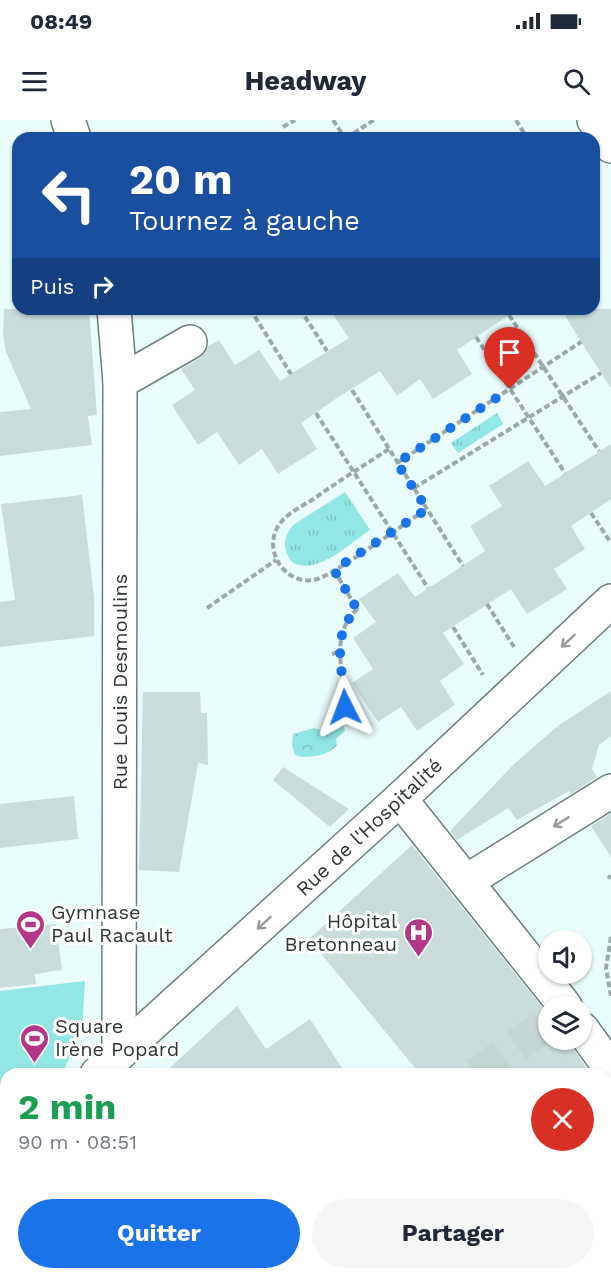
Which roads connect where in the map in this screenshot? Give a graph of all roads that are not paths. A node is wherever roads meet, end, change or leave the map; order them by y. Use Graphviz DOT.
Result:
graph roads {
  1 [pos="594,120"];
  2 [pos="611,146"];
  3 [pos="114,315"];
  4 [pos="190,342"];
  5 [pos="120,382"];
  6 [pos="611,602"];
  7 [pos="611,791"];
  8 [pos="400,799"];
  9 [pos="467,881"];
  10 [pos="557,996"];
  11 [pos="592,1043"];
  12 [pos="108,1064"];
  13 [pos="610,1068"];
  1 -- 2 [label="street"];
  3 -- 5 [label="street, Rue Louis Desmoulins"];
  4 -- 5 [label="street"];
  5 -- 12 [label="street, Rue Louis Desmoulins"];
  6 -- 8 [label="street, Rue de l'Hospitalité, one-way"];
  7 -- 9 [label="street, one-way"];
  8 -- 9 [label="street"];
  8 -- 12 [label="street, Rue de l'Hospitalité, one-way"];
  9 -- 10 [label="street"];
  11 -- 13 [label="street"];
}
